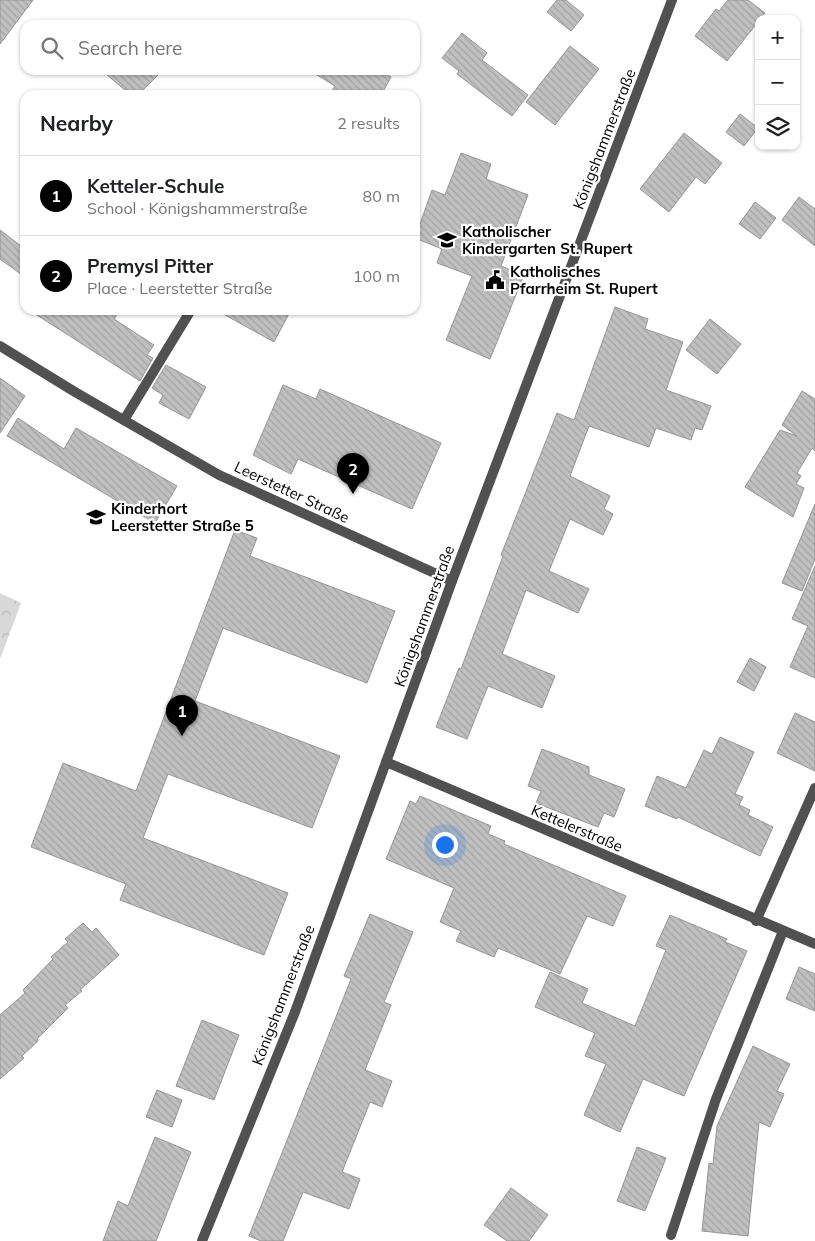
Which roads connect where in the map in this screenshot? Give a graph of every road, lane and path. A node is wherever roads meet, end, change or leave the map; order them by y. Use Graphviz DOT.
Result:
graph roads {
  1 [pos="672,0"];
  2 [pos="188,315"];
  3 [pos="0,346"];
  4 [pos="124,420"];
  5 [pos="452,581"];
  6 [pos="386,762"];
  7 [pos="815,788"];
  8 [pos="756,921"];
  9 [pos="782,931"];
  10 [pos="815,944"];
  11 [pos="671,1235"];
  12 [pos="202,1241"];
  1 -- 5 [label="street, Königshammerstraße"];
  2 -- 4 [label="street"];
  3 -- 4 [label="street, Leerstetter Straße"];
  4 -- 5 [label="street, Leerstetter Straße"];
  5 -- 6 [label="street, Königshammerstraße"];
  6 -- 8 [label="street, Kettelerstraße"];
  6 -- 12 [label="street, Königshammerstraße"];
  7 -- 8 [label="street"];
  8 -- 9 [label="street, Kettelerstraße"];
  9 -- 10 [label="street, Kettelerstraße"];
  9 -- 11 [label="street"];
}
